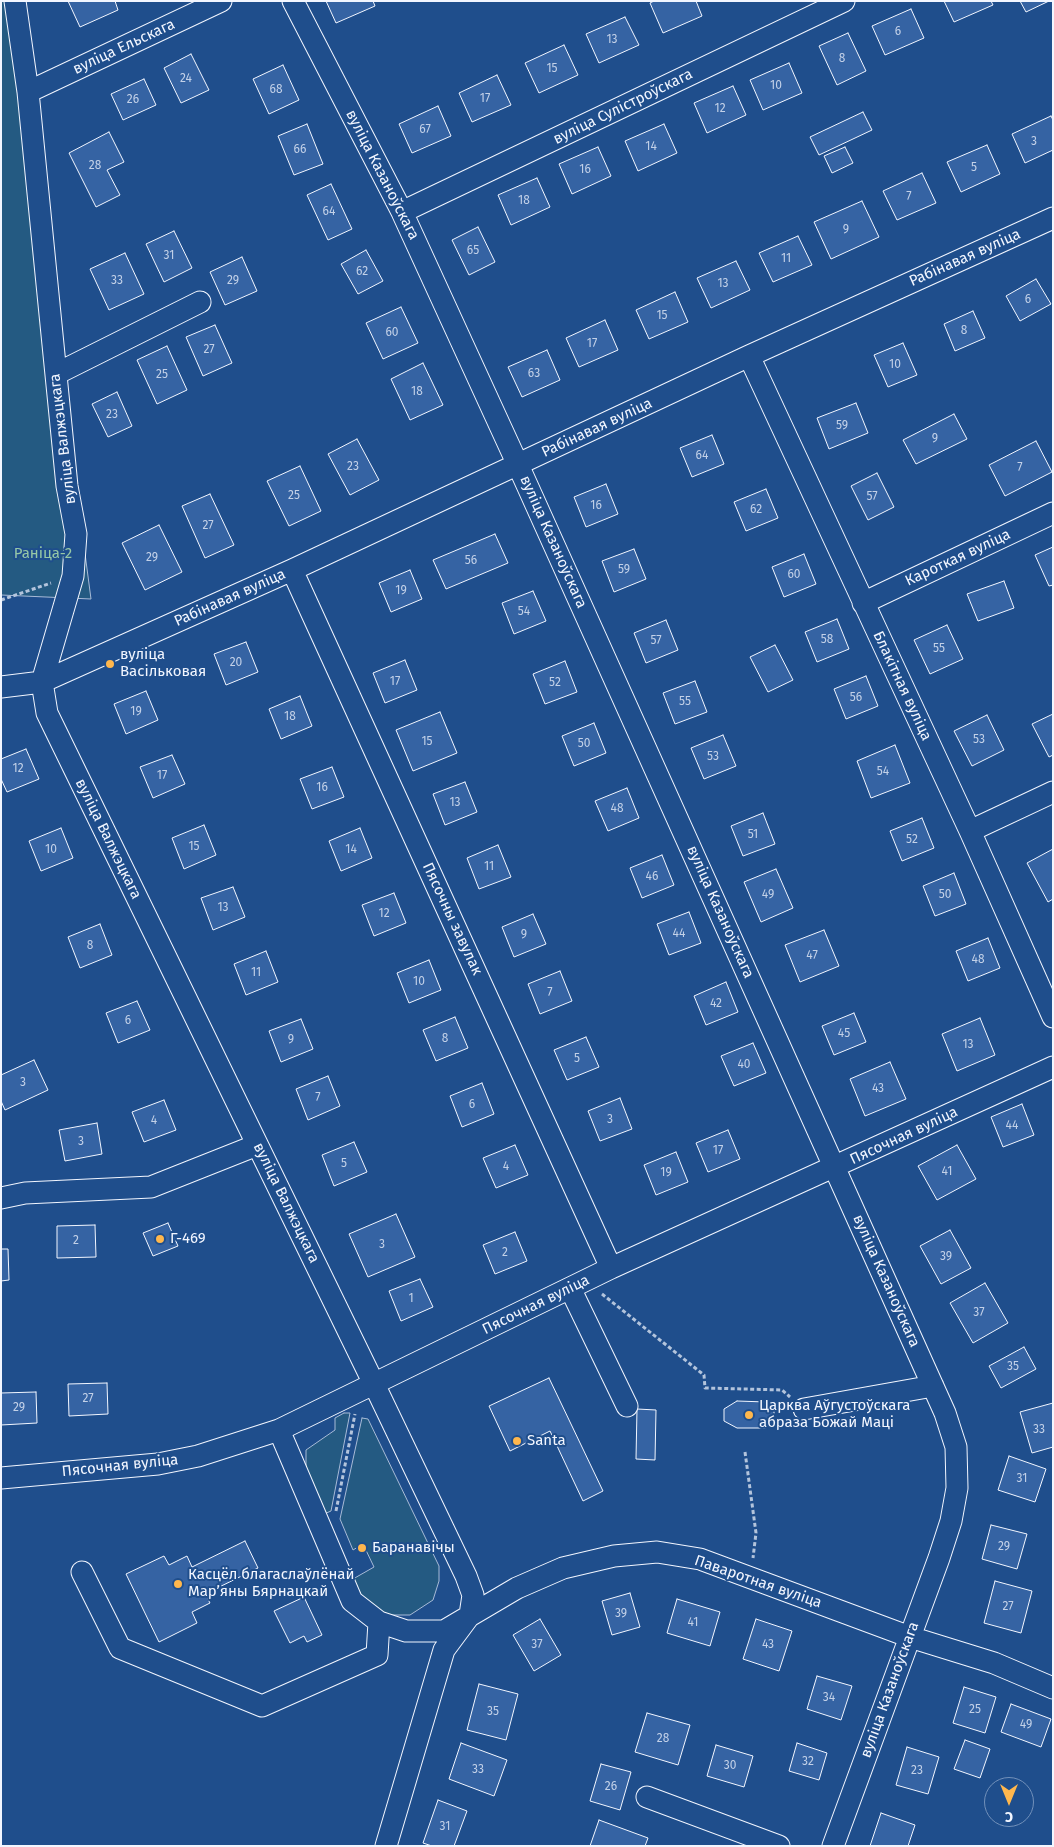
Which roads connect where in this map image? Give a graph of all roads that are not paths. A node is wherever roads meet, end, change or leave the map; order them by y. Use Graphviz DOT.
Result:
graph roads {
  1 [pos="15,1"];
  2 [pos="221,1"];
  3 [pos="293,1"];
  4 [pos="844,1"];
  5 [pos="28,92"];
  6 [pos="402,212"];
  7 [pos="1053,218"];
  8 [pos="200,302"];
  9 [pos="749,356"];
  10 [pos="56,374"];
  11 [pos="518,465"];
  12 [pos="1053,513"];
  13 [pos="292,570"];
  14 [pos="863,603"];
  15 [pos="42,682"];
  16 [pos="1,687"];
  17 [pos="1053,792"];
  18 [pos="970,831"];
  19 [pos="1053,1017"];
  20 [pos="1053,1067"];
  21 [pos="257,1144"];
  22 [pos="835,1168"];
  23 [pos="1,1198"];
  24 [pos="612,1268"];
  25 [pos="578,1285"];
  26 [pos="933,1386"];
  27 [pos="367,1388"];
  28 [pos="627,1406"];
  29 [pos="804,1409"];
  30 [pos="279,1430"];
  31 [pos="1,1478"];
  32 [pos="82,1572"];
  33 [pos="470,1615"];
  34 [pos="379,1622"];
  35 [pos="430,1631"];
  36 [pos="910,1636"];
  37 [pos="444,1650"];
  38 [pos="1053,1688"];
  39 [pos="648,1797"];
  40 [pos="386,1846"];
  41 [pos="779,1846"];
  42 [pos="833,1846"];
  1 -- 5 [label="street, вуліца Валжэцкага"];
  2 -- 5 [label="street, вуліца Ельскага"];
  3 -- 6 [label="street, вуліца Казаноўскага"];
  4 -- 6 [label="street, вуліца Сулістроўскага"];
  5 -- 10 [label="street, вуліца Валжэцкага"];
  6 -- 11 [label="street, вуліца Казаноўскага"];
  7 -- 9 [label="street, Рабінавая вуліца"];
  8 -- 10 [label="street"];
  9 -- 11 [label="street, Рабінавая вуліца"];
  9 -- 14 [label="street, Блакітная вуліца"];
  10 -- 15 [label="street, вуліца Валжэцкага"];
  11 -- 13 [label="street, Рабінавая вуліца"];
  11 -- 22 [label="street, вуліца Казаноўскага"];
  12 -- 14 [label="street, Кароткая вуліца"];
  13 -- 15 [label="street, Рабінавая вуліца"];
  13 -- 24 [label="street, Пясочны завулак"];
  14 -- 18 [label="street, Блакітная вуліца"];
  15 -- 16 [label="street, Рабінавая вуліца"];
  15 -- 21 [label="street, вуліца Валжэцкага"];
  17 -- 18 [label="street"];
  18 -- 19 [label="street, Блакітная вуліца"];
  20 -- 22 [label="street, Пясочная вуліца"];
  21 -- 23 [label="street"];
  21 -- 27 [label="street, вуліца Валжэцкага"];
  22 -- 24 [label="street, Пясочная вуліца"];
  22 -- 26 [label="street, вуліца Казаноўскага"];
  24 -- 25 [label="street, Пясочная вуліца"];
  25 -- 27 [label="street, Пясочная вуліца"];
  25 -- 28 [label="street"];
  26 -- 29 [label="street"];
  26 -- 36 [label="street, вуліца Казаноўскага"];
  27 -- 30 [label="street, Пясочная вуліца"];
  27 -- 33 [label="street, вуліца Валжэцкага"];
  30 -- 31 [label="street, Пясочная вуліца"];
  30 -- 34 [label="street"];
  32 -- 34 [label="street"];
  33 -- 35 [label="street"];
  33 -- 36 [label="street, Паваротная вуліца"];
  33 -- 37 [label="street, Паваротная вуліца"];
  34 -- 35 [label="street"];
  35 -- 37 [label="street"];
  36 -- 38 [label="street, Паваротная вуліца"];
  36 -- 42 [label="street, вуліца Казаноўскага"];
  37 -- 40 [label="street, Паваротная вуліца"];
  39 -- 41 [label="street"];
}
